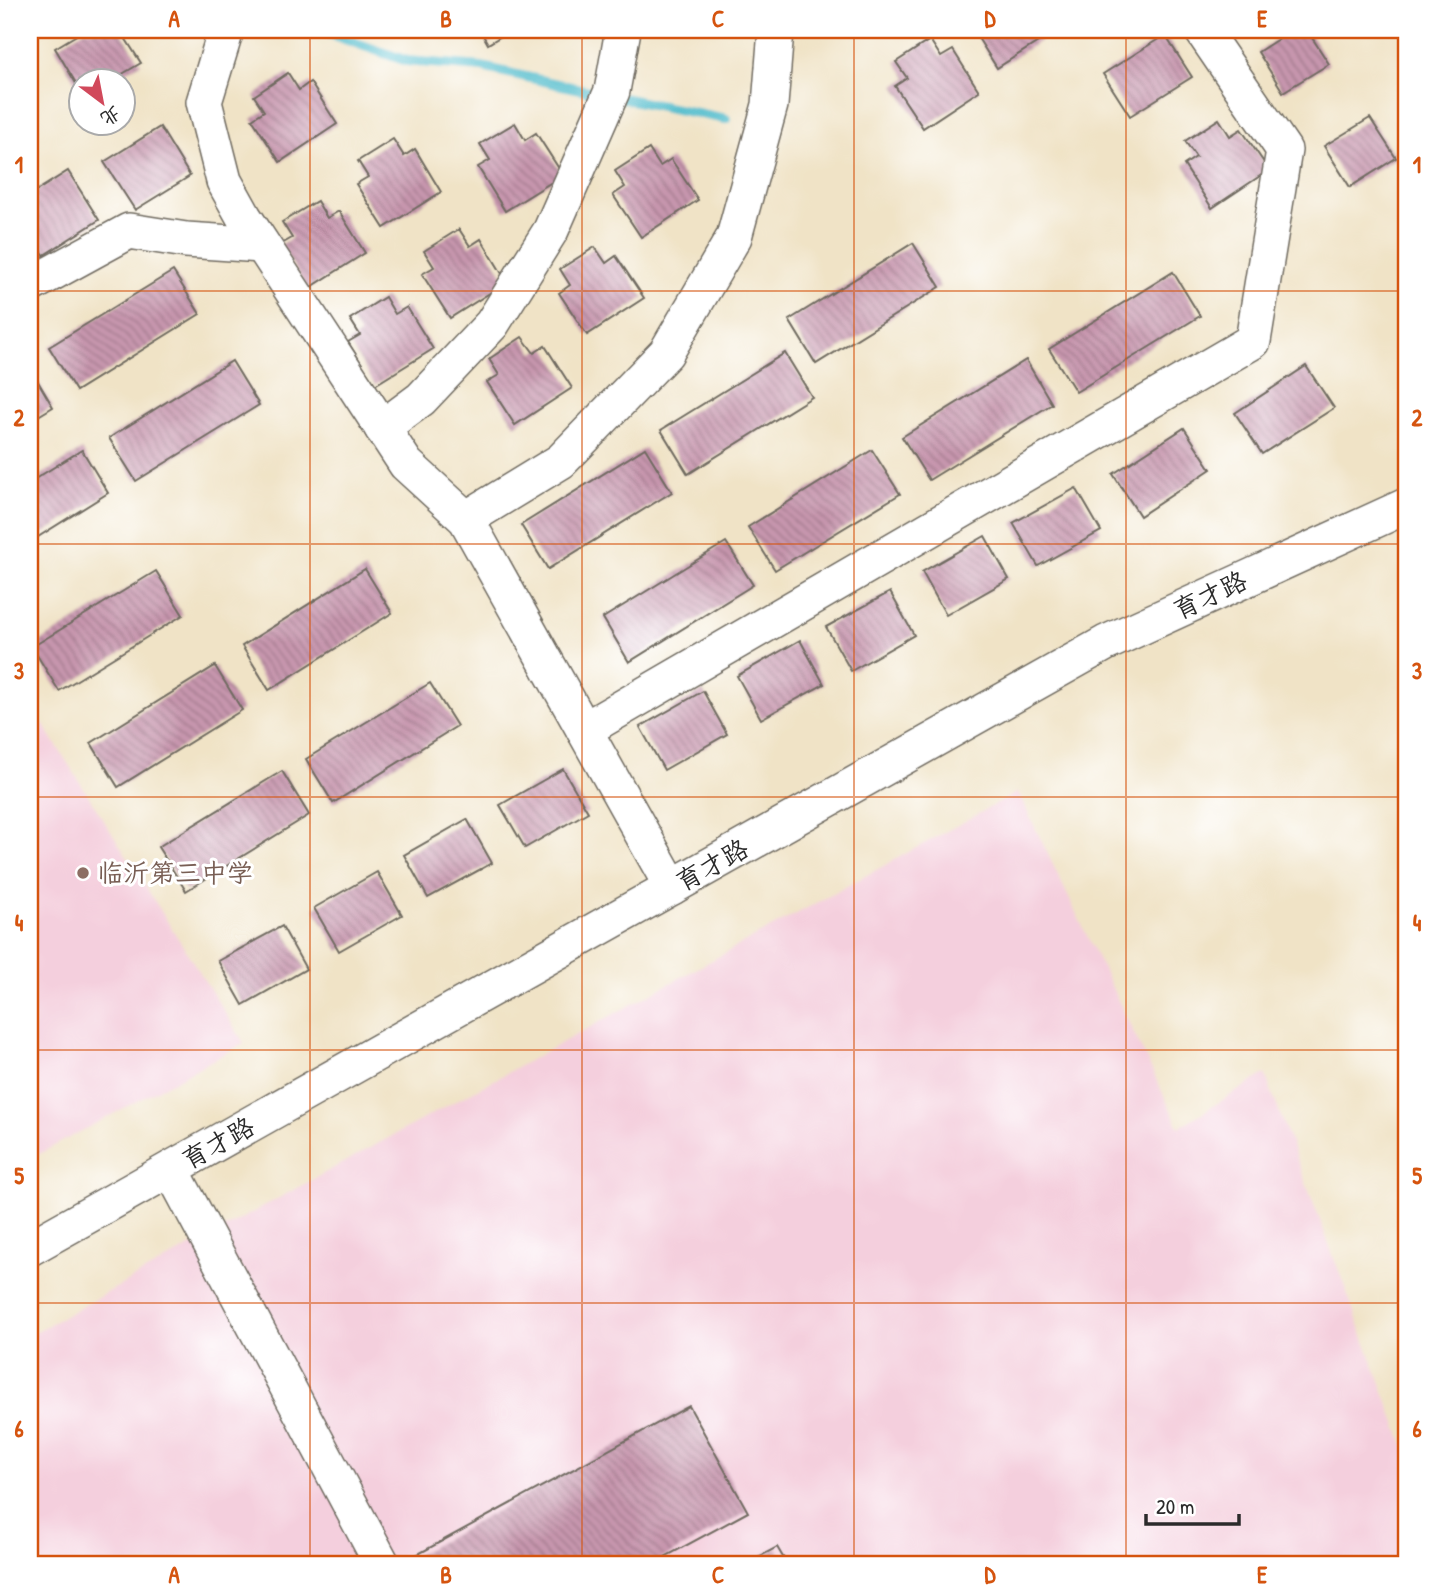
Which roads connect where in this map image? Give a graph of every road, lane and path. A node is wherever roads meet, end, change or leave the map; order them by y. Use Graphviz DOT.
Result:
graph roads {
  1 [pos="226,30"];
  2 [pos="623,30"];
  3 [pos="776,30"];
  4 [pos="1202,30"];
  5 [pos="262,245"];
  6 [pos="30,285"];
  7 [pos="383,428"];
  8 [pos="1406,506"];
  9 [pos="466,519"];
  10 [pos="584,730"];
  11 [pos="672,887"];
  12 [pos="170,1169"];
  13 [pos="30,1248"];
  14 [pos="382,1564"];
  1 -- 5 [label="street"];
  2 -- 7 [label="street"];
  3 -- 9 [label="street"];
  4 -- 10 [label="street"];
  5 -- 6 [label="street"];
  5 -- 7 [label="street"];
  7 -- 9 [label="street"];
  8 -- 11 [label="street, 育才路"];
  9 -- 10 [label="street"];
  10 -- 11 [label="street"];
  11 -- 12 [label="street, 育才路"];
  12 -- 13 [label="street, 育才路"];
  12 -- 14 [label="street"];
}
